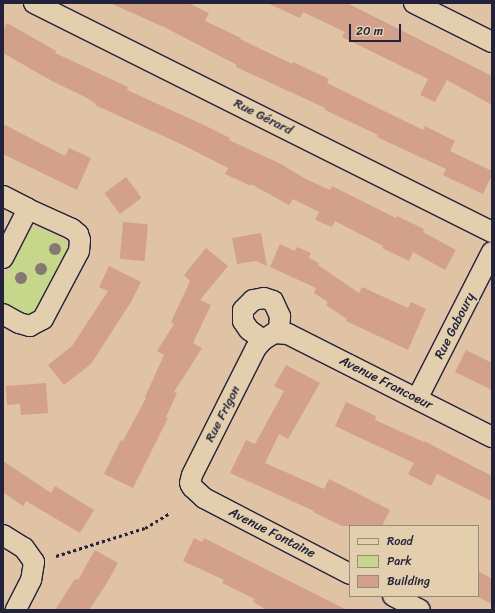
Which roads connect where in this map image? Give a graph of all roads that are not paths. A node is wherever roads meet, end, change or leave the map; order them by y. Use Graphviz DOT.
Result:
graph roads {
  1 [pos="34,3"];
  2 [pos="414,3"];
  3 [pos="492,42"];
  4 [pos="3,196"];
  5 [pos="28,209"];
  6 [pos="492,232"];
  7 [pos="492,252"];
  8 [pos="3,258"];
  9 [pos="3,314"];
  10 [pos="271,336"];
  11 [pos="417,399"];
  12 [pos="492,437"];
  13 [pos="194,491"];
  14 [pos="3,535"];
  15 [pos="349,573"];
  16 [pos="395,597"];
  17 [pos="16,610"];
  18 [pos="420,610"];
  1 -- 6 [label="street, Rue Gérard"];
  2 -- 3 [label="street"];
  4 -- 5 [label="street"];
  5 -- 8 [label="street"];
  5 -- 9 [label="street"];
  7 -- 11 [label="street, Rue Gaboury"];
  10 -- 11 [label="street, Avenue Francoeur"];
  10 -- 13 [label="street, Rue Frigon"];
  11 -- 12 [label="street, Avenue Francoeur"];
  13 -- 15 [label="street, Avenue Fontaine"];
  14 -- 17 [label="street"];
  16 -- 18 [label="street"];
}
